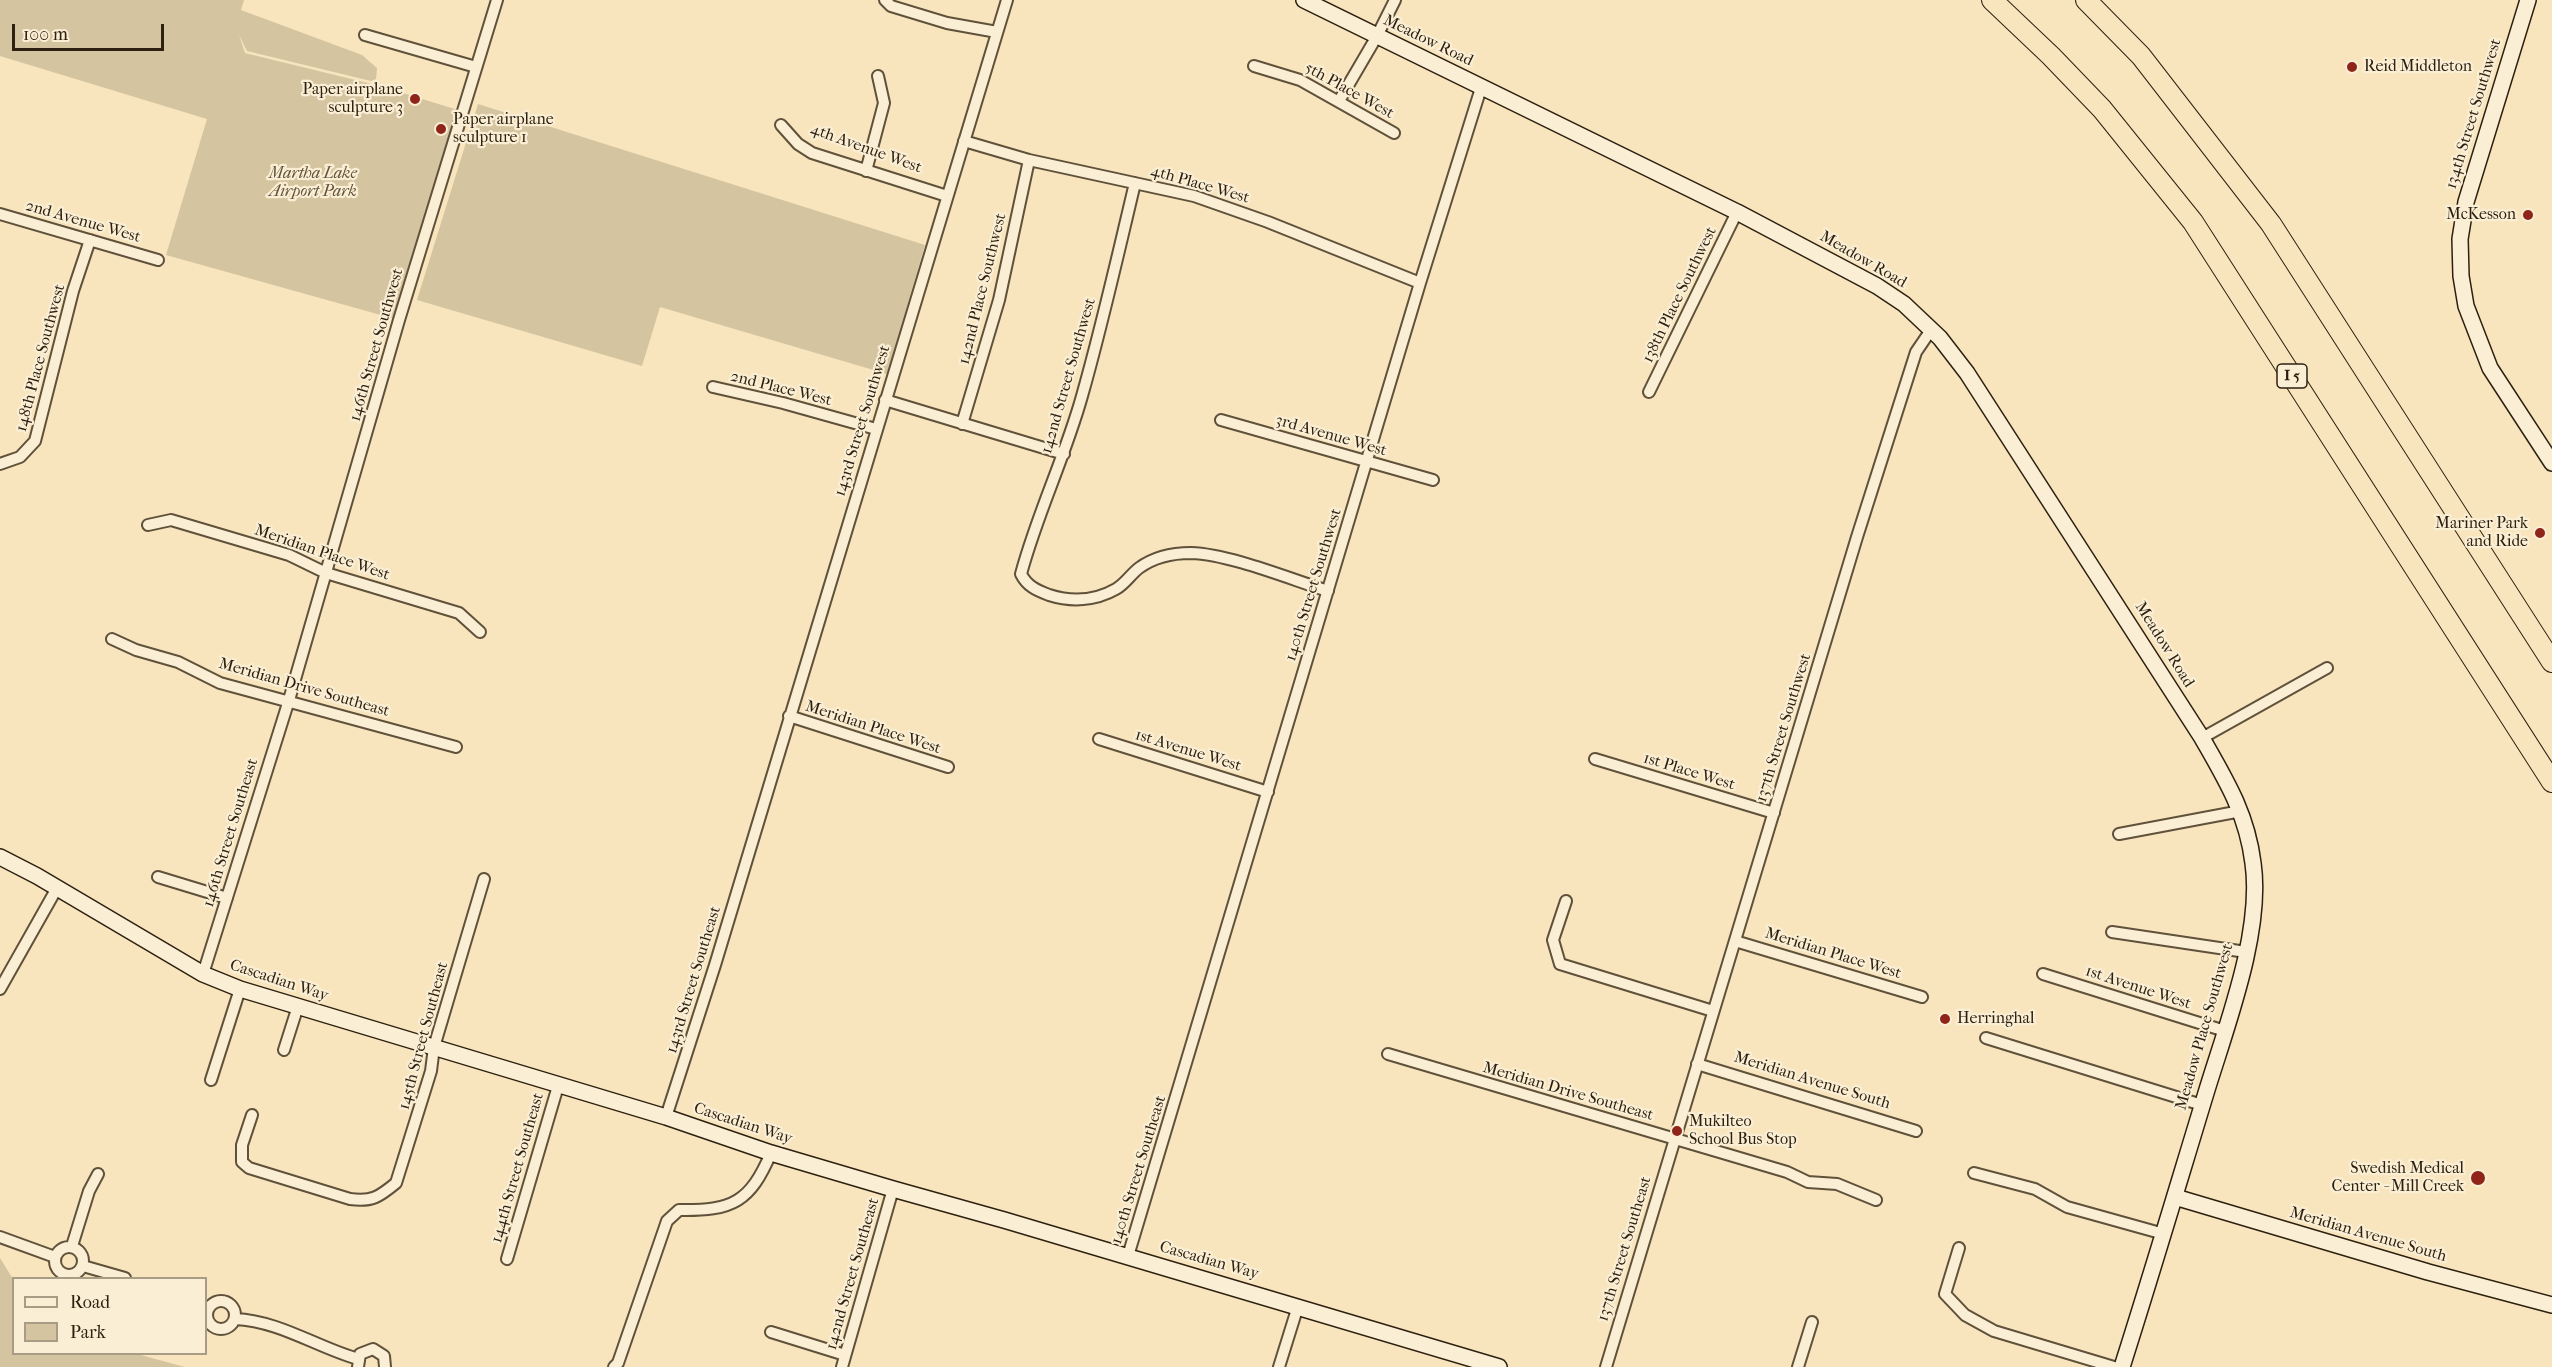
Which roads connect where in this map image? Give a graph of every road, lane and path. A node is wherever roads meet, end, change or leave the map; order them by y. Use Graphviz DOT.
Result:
graph roads {
  1 [pos="497,0"];
  2 [pos="885,0"];
  3 [pos="1007,0"];
  4 [pos="1395,0"];
  5 [pos="1992,0"];
  6 [pos="2086,0"];
  7 [pos="2528,0"];
  8 [pos="1307,1"];
  9 [pos="997,32"];
  10 [pos="366,34"];
  11 [pos="1377,36"];
  12 [pos="1254,66"];
  13 [pos="476,67"];
  14 [pos="878,76"];
  15 [pos="1481,88"];
  16 [pos="1339,101"];
  17 [pos="781,124"];
  18 [pos="1394,133"];
  19 [pos="964,141"];
  20 [pos="1029,160"];
  21 [pos="866,171"];
  22 [pos="1135,183"];
  23 [pos="947,195"];
  24 [pos="1737,212"];
  25 [pos="0,214"];
  26 [pos="90,240"];
  27 [pos="158,260"];
  28 [pos="1420,283"];
  29 [pos="1931,330"];
  30 [pos="713,387"];
  31 [pos="1649,392"];
  32 [pos="885,400"];
  33 [pos="1221,420"];
  34 [pos="962,424"];
  35 [pos="876,429"];
  36 [pos="1064,454"];
  37 [pos="1366,462"];
  38 [pos="2552,463"];
  39 [pos="0,464"];
  40 [pos="1433,480"];
  41 [pos="148,525"];
  42 [pos="2486,555"];
  43 [pos="326,573"];
  44 [pos="1328,591"];
  45 [pos="480,632"];
  46 [pos="112,639"];
  47 [pos="2552,648"];
  48 [pos="2552,662"];
  49 [pos="2327,668"];
  50 [pos="289,700"];
  51 [pos="789,716"];
  52 [pos="2202,738"];
  53 [pos="1100,739"];
  54 [pos="456,747"];
  55 [pos="1595,759"];
  56 [pos="948,767"];
  57 [pos="2552,782"];
  58 [pos="1268,792"];
  59 [pos="2241,811"];
  60 [pos="1774,813"];
  61 [pos="2119,834"];
  62 [pos="749,851"];
  63 [pos="0,857"];
  64 [pos="2254,865"];
  65 [pos="158,877"];
  66 [pos="483,879"];
  67 [pos="57,888"];
  68 [pos="227,898"];
  69 [pos="1566,900"];
  70 [pos="2112,932"];
  71 [pos="1734,940"];
  72 [pos="2246,952"];
  73 [pos="203,974"];
  74 [pos="2043,974"];
  75 [pos="0,989"];
  76 [pos="240,989"];
  77 [pos="1922,997"];
  78 [pos="298,1006"];
  79 [pos="1713,1011"];
  80 [pos="2225,1031"];
  81 [pos="1986,1038"];
  82 [pos="434,1047"];
  83 [pos="284,1050"];
  84 [pos="1388,1054"];
  85 [pos="1697,1065"];
  86 [pos="211,1080"];
  87 [pos="558,1086"];
  88 [pos="1178,1092"];
  89 [pos="2202,1105"];
  90 [pos="252,1115"];
  91 [pos="666,1117"];
  92 [pos="1917,1131"];
  93 [pos="1674,1139"];
  94 [pos="771,1153"];
  95 [pos="1974,1173"];
  96 [pos="98,1174"];
  97 [pos="893,1190"];
  98 [pos="2175,1197"];
  99 [pos="1876,1200"];
  100 [pos="2164,1234"];
  101 [pos="0,1237"];
  102 [pos="72,1246"];
  103 [pos="1959,1248"];
  104 [pos="1128,1256"];
  105 [pos="55,1257"];
  106 [pos="507,1259"];
  107 [pos="83,1266"];
  108 [pos="122,1277"];
  109 [pos="2552,1305"];
  110 [pos="1298,1306"];
  111 [pos="207,1311"];
  112 [pos="235,1319"];
  113 [pos="1812,1322"];
  114 [pos="771,1332"];
  115 [pos="845,1355"];
  116 [pos="358,1363"];
  117 [pos="1491,1366"];
  118 [pos="385,1367"];
  119 [pos="614,1367"];
  120 [pos="842,1367"];
  121 [pos="1279,1367"];
  122 [pos="1606,1367"];
  123 [pos="1798,1367"];
  124 [pos="2114,1367"];
  125 [pos="2122,1367"];
  1 -- 13 [label="street, 146th Street Southwest"];
  2 -- 9 [label="street"];
  3 -- 9 [label="street, 143rd Street Southwest"];
  4 -- 11 [label="street"];
  5 -- 57 [label="highway, I 5"];
  6 -- 42 [label="highway"];
  7 -- 38 [label="street, 134th Street Southwest"];
  8 -- 11 [label="street, Meadow Road"];
  9 -- 19 [label="street, 143rd Street Southwest"];
  10 -- 13 [label="street"];
  11 -- 15 [label="street, Meadow Road"];
  11 -- 16 [label="street"];
  12 -- 16 [label="street, 5th Place West"];
  13 -- 43 [label="street, 146th Street Southwest"];
  14 -- 21 [label="street"];
  15 -- 24 [label="street, Meadow Road"];
  15 -- 28 [label="street, 140th Street Southwest"];
  16 -- 18 [label="street, 5th Place West"];
  17 -- 21 [label="street, 4th Avenue West"];
  19 -- 20 [label="street, 4th Place West"];
  19 -- 23 [label="street, 143rd Street Southwest"];
  20 -- 22 [label="street, 4th Place West"];
  20 -- 34 [label="street, 142nd Place Southwest"];
  21 -- 23 [label="street, 4th Avenue West"];
  22 -- 28 [label="street, 4th Place West"];
  22 -- 36 [label="street, 142nd Street Southwest"];
  23 -- 32 [label="street, 143rd Street Southwest"];
  24 -- 29 [label="street, Meadow Road"];
  24 -- 31 [label="street, 138th Place Southwest"];
  25 -- 26 [label="street, 2nd Avenue West"];
  26 -- 27 [label="street, 2nd Avenue West"];
  26 -- 39 [label="street, 148th Place Southwest"];
  28 -- 37 [label="street, 140th Street Southwest"];
  29 -- 52 [label="street, Meadow Road"];
  29 -- 60 [label="street, 137th Street Southwest"];
  30 -- 35 [label="street, 2nd Place West"];
  32 -- 34 [label="street"];
  32 -- 35 [label="street, 143rd Street Southwest"];
  33 -- 37 [label="street, 3rd Avenue West"];
  34 -- 36 [label="street"];
  35 -- 51 [label="street, 143rd Street Southwest"];
  36 -- 44 [label="street, 142nd Street Southwest"];
  37 -- 40 [label="street, 3rd Avenue West"];
  37 -- 44 [label="street, 140th Street Southwest"];
  41 -- 43 [label="street, Meridian Place West"];
  42 -- 47 [label="highway"];
  42 -- 48 [label="highway"];
  43 -- 45 [label="street, Meridian Place West"];
  43 -- 50 [label="street, 146th Street Southwest"];
  44 -- 58 [label="street, 140th Street Southwest"];
  46 -- 50 [label="street, Meridian Drive Southeast"];
  49 -- 52 [label="street"];
  50 -- 54 [label="street, Meridian Drive Southeast"];
  50 -- 68 [label="street, 146th Street Southeast"];
  51 -- 56 [label="street, Meridian Place West"];
  51 -- 62 [label="street, 143rd Street Southwest"];
  52 -- 59 [label="street, Meadow Road"];
  53 -- 58 [label="street, 1st Avenue West"];
  55 -- 60 [label="street, 1st Place West"];
  58 -- 88 [label="street, 140th Street Southwest"];
  59 -- 61 [label="street"];
  59 -- 64 [label="street, Meadow Road"];
  60 -- 71 [label="street, 137th Street Southwest"];
  62 -- 91 [label="street, 143rd Street Southeast"];
  63 -- 67 [label="street, Cascadian Way"];
  64 -- 72 [label="street, Meadow Place Southwest"];
  65 -- 68 [label="street"];
  66 -- 82 [label="street, 145th Street Southeast"];
  67 -- 73 [label="street, Cascadian Way"];
  67 -- 75 [label="street"];
  68 -- 73 [label="street, 146th Street Southeast"];
  69 -- 79 [label="street"];
  70 -- 72 [label="street"];
  71 -- 77 [label="street, Meridian Place West"];
  71 -- 79 [label="street, 137th Street Southwest"];
  72 -- 80 [label="street, Meadow Place Southwest"];
  73 -- 76 [label="street, Cascadian Way"];
  74 -- 80 [label="street, 1st Avenue West"];
  76 -- 78 [label="street, Cascadian Way"];
  76 -- 86 [label="street"];
  78 -- 82 [label="street, Cascadian Way"];
  78 -- 83 [label="street"];
  79 -- 85 [label="street, 137th Street Southwest"];
  80 -- 89 [label="street, Meadow Place Southwest"];
  81 -- 89 [label="street"];
  82 -- 87 [label="street, Cascadian Way"];
  82 -- 90 [label="street, 145th Street Southeast"];
  84 -- 93 [label="street, Meridian Drive Southeast"];
  85 -- 92 [label="street, Meridian Avenue South"];
  85 -- 93 [label="street, 137th Street Southwest"];
  87 -- 91 [label="street, Cascadian Way"];
  87 -- 106 [label="street, 144th Street Southeast"];
  88 -- 104 [label="street, 140th Street Southeast"];
  89 -- 98 [label="street, Meadow Place Southwest"];
  91 -- 94 [label="street, Cascadian Way"];
  93 -- 99 [label="street, Meridian Drive Southeast"];
  93 -- 122 [label="street, 137th Street Southeast"];
  94 -- 97 [label="street, Cascadian Way"];
  94 -- 119 [label="street"];
  95 -- 100 [label="street"];
  96 -- 102 [label="street"];
  97 -- 104 [label="street, Cascadian Way"];
  97 -- 115 [label="street, 142nd Street Southeast"];
  98 -- 100 [label="street, Meadow Place Southwest"];
  98 -- 109 [label="street, Meridian Avenue South"];
  100 -- 125 [label="street, Meadow Place Southwest"];
  101 -- 105 [label="street"];
  102 -- 105 [label="street"];
  102 -- 107 [label="street"];
  103 -- 124 [label="street"];
  104 -- 110 [label="street, Cascadian Way"];
  105 -- 107 [label="street"];
  107 -- 108 [label="street"];
  110 -- 117 [label="street, Cascadian Way"];
  110 -- 121 [label="street"];
  111 -- 112 [label="street"];
  111 -- 112 [label="street"];
  112 -- 116 [label="street"];
  113 -- 123 [label="street"];
  114 -- 115 [label="street"];
  115 -- 120 [label="street, 142nd Street Southeast"];
  116 -- 118 [label="street"];
}
